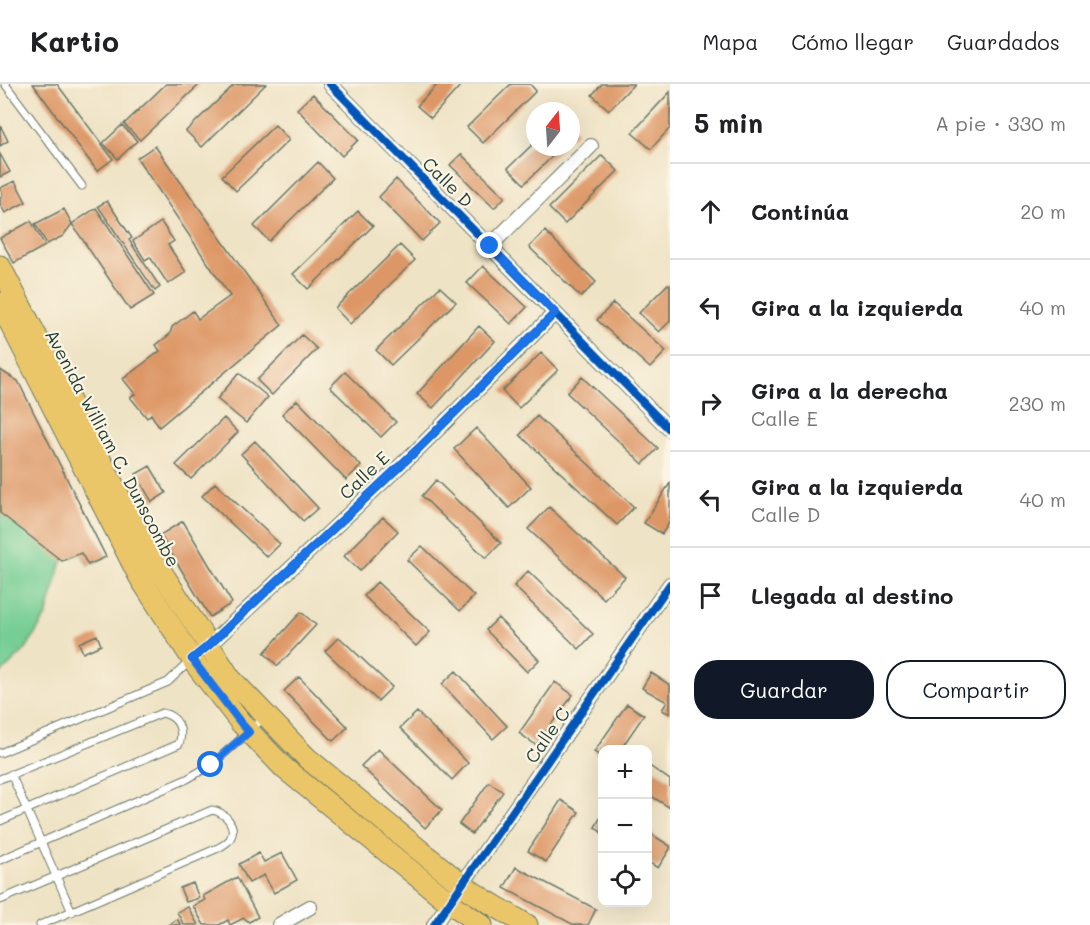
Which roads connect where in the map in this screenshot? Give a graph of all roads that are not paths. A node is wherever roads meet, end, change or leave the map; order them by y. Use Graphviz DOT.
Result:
graph roads {
  1 [pos="5,84"];
  2 [pos="330,84"];
  3 [pos="591,146"];
  4 [pos="82,186"];
  5 [pos="490,246"];
  6 [pos="0,266"];
  7 [pos="8,306"];
  8 [pos="555,313"];
  9 [pos="670,430"];
  10 [pos="670,585"];
  11 [pos="200,653"];
  12 [pos="266,716"];
  13 [pos="249,732"];
  14 [pos="0,753"];
  15 [pos="11,774"];
  16 [pos="0,779"];
  17 [pos="26,808"];
  18 [pos="0,821"];
  19 [pos="42,841"];
  20 [pos="0,860"];
  21 [pos="58,876"];
  22 [pos="461,884"];
  23 [pos="0,900"];
  24 [pos="449,902"];
  25 [pos="310,907"];
  26 [pos="72,912"];
  27 [pos="40,925"];
  28 [pos="279,925"];
  29 [pos="434,925"];
  30 [pos="482,925"];
  31 [pos="527,925"];
  1 -- 4 [label="lane"];
  2 -- 5 [label="street, Calle D"];
  3 -- 5 [label="street"];
  5 -- 8 [label="street, Calle D"];
  6 -- 7 [label="main road, Avenida William C. Dunscombe"];
  7 -- 11 [label="main road, Avenida William C. Dunscombe"];
  8 -- 9 [label="street, Calle D"];
  8 -- 11 [label="street, Calle E"];
  10 -- 22 [label="street, Calle C"];
  11 -- 12 [label="main road, Avenida William C. Dunscombe"];
  11 -- 13 [label="main road, Avenida William C. Dunscombe"];
  11 -- 14 [label="lane"];
  12 -- 13 [label="lane"];
  12 -- 22 [label="main road, Avenida William C. Dunscombe"];
  13 -- 19 [label="lane"];
  13 -- 24 [label="main road, Avenida William C. Dunscombe"];
  15 -- 16 [label="lane"];
  15 -- 17 [label="lane"];
  15 -- 17 [label="lane"];
  17 -- 18 [label="lane"];
  17 -- 19 [label="lane"];
  19 -- 20 [label="lane"];
  19 -- 21 [label="lane"];
  21 -- 23 [label="lane"];
  21 -- 26 [label="lane"];
  21 -- 26 [label="lane"];
  22 -- 24 [label="street, Calle C"];
  22 -- 31 [label="main road, Avenida William C. Dunscombe"];
  24 -- 29 [label="street, Calle C"];
  24 -- 30 [label="main road, Avenida William C. Dunscombe"];
  25 -- 28 [label="street"];
  26 -- 27 [label="lane"];
}
